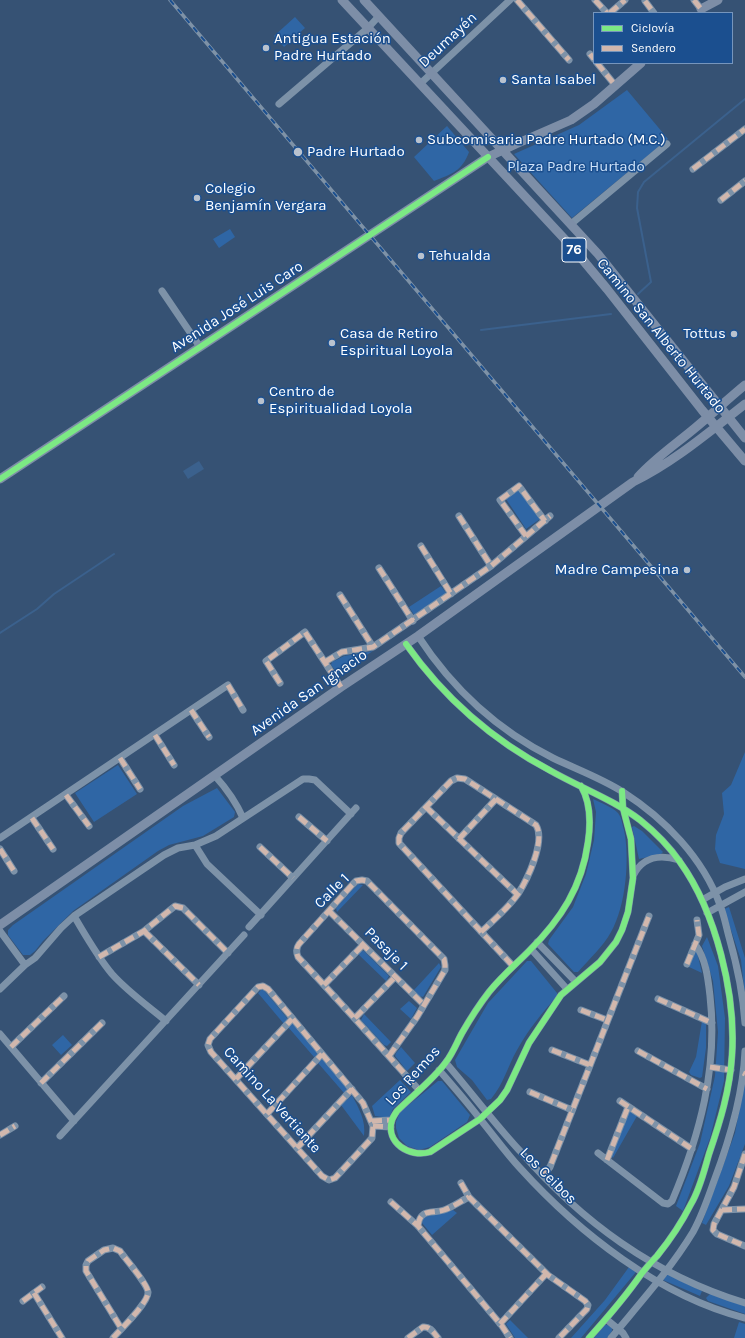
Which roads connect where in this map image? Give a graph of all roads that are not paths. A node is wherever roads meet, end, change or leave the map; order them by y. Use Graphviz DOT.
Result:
graph roads {
  1 [pos="342,0"];
  2 [pos="364,0"];
  3 [pos="510,0"];
  4 [pos="517,0"];
  5 [pos="595,0"];
  6 [pos="625,0"];
  7 [pos="694,0"];
  8 [pos="707,0"];
  9 [pos="718,0"];
  10 [pos="645,1"];
  11 [pos="699,11"];
  12 [pos="606,12"];
  13 [pos="611,12"];
  14 [pos="653,12"];
  15 [pos="379,16"];
  16 [pos="368,28"];
  17 [pos="569,60"];
  18 [pos="598,64"];
  19 [pos="640,64"];
  20 [pos="432,73"];
  21 [pos="421,83"];
  22 [pos="615,85"];
  23 [pos="280,104"];
  24 [pos="745,129"];
  25 [pos="667,144"];
  26 [pos="502,150"];
  27 [pos="488,157"];
  28 [pos="693,170"];
  29 [pos="745,181"];
  30 [pos="721,200"];
  31 [pos="571,224"];
  32 [pos="162,291"];
  33 [pos="200,347"];
  34 [pos="745,385"];
  35 [pos="745,404"];
  36 [pos="719,406"];
  37 [pos="708,417"];
  38 [pos="728,418"];
  39 [pos="716,426"];
  40 [pos="745,438"];
  41 [pos="745,461"];
  42 [pos="0,480"];
  43 [pos="633,482"];
  44 [pos="458,516"];
  45 [pos="526,536"];
  46 [pos="421,546"];
  47 [pos="492,566"];
  48 [pos="379,568"];
  49 [pos="451,594"];
  50 [pos="340,595"];
  51 [pos="413,621"];
  52 [pos="418,636"];
  53 [pos="406,644"];
  54 [pos="373,647"];
  55 [pos="325,662"];
  56 [pos="280,683"];
  57 [pos="341,687"];
  58 [pos="474,703"];
  59 [pos="191,710"];
  60 [pos="244,710"];
  61 [pos="465,712"];
  62 [pos="155,735"];
  63 [pos="209,737"];
  64 [pos="517,737"];
  65 [pos="510,748"];
  66 [pos="120,758"];
  67 [pos="174,765"];
  68 [pos="215,776"];
  69 [pos="581,786"];
  70 [pos="140,789"];
  71 [pos="622,791"];
  72 [pos="66,795"];
  73 [pos="496,799"];
  74 [pos="426,807"];
  75 [pos="623,808"];
  76 [pos="299,817"];
  77 [pos="32,818"];
  78 [pos="243,818"];
  79 [pos="89,826"];
  80 [pos="0,838"];
  81 [pos="459,839"];
  82 [pos="327,841"];
  83 [pos="195,845"];
  84 [pos="260,847"];
  85 [pos="0,849"];
  86 [pos="53,849"];
  87 [pos="679,860"];
  88 [pos="14,871"];
  89 [pos="294,878"];
  90 [pos="633,878"];
  91 [pos="745,878"];
  92 [pos="745,892"];
  93 [pos="715,893"];
  94 [pos="517,894"];
  95 [pos="702,900"];
  96 [pos="720,905"];
  97 [pos="330,911"];
  98 [pos="707,913"];
  99 [pos="260,915"];
  100 [pos="74,916"];
  101 [pos="649,916"];
  102 [pos="697,920"];
  103 [pos="0,925"];
  104 [pos="249,927"];
  105 [pos="0,931"];
  106 [pos="144,931"];
  107 [pos="482,932"];
  108 [pos="244,935"];
  109 [pos="537,942"];
  110 [pos="363,944"];
  111 [pos="695,944"];
  112 [pos="531,949"];
  113 [pos="228,953"];
  114 [pos="99,957"];
  115 [pos="735,957"];
  116 [pos="722,960"];
  117 [pos="686,964"];
  118 [pos="25,966"];
  119 [pos="513,966"];
  120 [pos="395,977"];
  121 [pos="576,982"];
  122 [pos="199,985"];
  123 [pos="324,985"];
  124 [pos="0,989"];
  125 [pos="567,989"];
  126 [pos="64,996"];
  127 [pos="658,999"];
  128 [pos="424,1005"];
  129 [pos="581,1010"];
  130 [pos="355,1018"];
  131 [pos="292,1019"];
  132 [pos="608,1020"];
  133 [pos="166,1021"];
  134 [pos="102,1022"];
  135 [pos="745,1023"];
  136 [pos="712,1024"];
  137 [pos="0,1034"];
  138 [pos="11,1047"];
  139 [pos="552,1050"];
  140 [pos="638,1051"];
  141 [pos="745,1051"];
  142 [pos="322,1054"];
  143 [pos="388,1056"];
  144 [pos="446,1063"];
  145 [pos="590,1065"];
  146 [pos="710,1068"];
  147 [pos="439,1070"];
  148 [pos="731,1070"];
  149 [pos="744,1073"];
  150 [pos="236,1079"];
  151 [pos="41,1083"];
  152 [pos="707,1088"];
  153 [pos="352,1090"];
  154 [pos="419,1090"];
  155 [pos="530,1092"];
  156 [pos="620,1101"];
  157 [pos="628,1107"];
  158 [pos="572,1110"];
  159 [pos="487,1113"];
  160 [pos="267,1114"];
  161 [pos="721,1116"];
  162 [pos="480,1119"];
  163 [pos="734,1120"];
  164 [pos="74,1121"];
  165 [pos="372,1123"];
  166 [pos="392,1123"];
  167 [pos="15,1126"];
  168 [pos="0,1135"];
  169 [pos="60,1136"];
  170 [pos="297,1148"];
  171 [pos="692,1149"];
  172 [pos="598,1154"];
  173 [pos="745,1154"];
  174 [pos="607,1160"];
  175 [pos="543,1176"];
  176 [pos="461,1183"];
  177 [pos="469,1197"];
  178 [pos="391,1202"];
  179 [pos="571,1204"];
  180 [pos="745,1209"];
  181 [pos="722,1210"];
  182 [pos="564,1211"];
  183 [pos="418,1226"];
  184 [pos="745,1246"];
  185 [pos="651,1262"];
  186 [pos="665,1270"];
  187 [pos="643,1272"];
  188 [pos="546,1274"];
  189 [pos="658,1281"];
  190 [pos="42,1287"];
  191 [pos="710,1291"];
  192 [pos="34,1293"];
  193 [pos="23,1301"];
  194 [pos="703,1303"];
  195 [pos="745,1303"];
  196 [pos="745,1318"];
  197 [pos="606,1319"];
  198 [pos="500,1324"];
  199 [pos="122,1328"];
  200 [pos="618,1329"];
  201 [pos="62,1338"];
  202 [pos="113,1338"];
  203 [pos="408,1338"];
  204 [pos="438,1338"];
  205 [pos="510,1338"];
  206 [pos="559,1338"];
  207 [pos="589,1338"];
  208 [pos="611,1338"];
  209 [pos="626,1338"];
  1 -- 16 [label="main road, Camino San Alberto Hurtado / 76"];
  2 -- 15 [label="main road, Camino San Alberto Hurtado / 76"];
  3 -- 20 [label="street, Deumayén"];
  4 -- 17 [label="street"];
  5 -- 12 [label="street"];
  6 -- 13 [label="street"];
  7 -- 11 [label="street"];
  8 -- 11 [label="main road"];
  9 -- 11 [label="main road"];
  10 -- 14 [label="street"];
  15 -- 16 [label="street"];
  15 -- 20 [label="main road, Camino San Alberto Hurtado / 76"];
  16 -- 21 [label="main road, Camino San Alberto Hurtado / 76"];
  16 -- 23 [label="street"];
  18 -- 22 [label="street"];
  19 -- 22 [label="main road, Avenida José Luis Caro"];
  20 -- 21 [label="street, Deumayén"];
  20 -- 26 [label="main road, Camino San Alberto Hurtado / 76"];
  21 -- 27 [label="main road, Camino San Alberto Hurtado / 76"];
  22 -- 26 [label="main road, Avenida José Luis Caro"];
  24 -- 28 [label="street"];
  25 -- 31 [label="street"];
  26 -- 27 [label="main road, Avenida José Luis Caro"];
  26 -- 31 [label="main road, Camino San Alberto Hurtado / 76"];
  27 -- 33 [label="main road, Avenida José Luis Caro"];
  27 -- 37 [label="main road, Camino San Alberto Hurtado / 76"];
  29 -- 30 [label="street"];
  31 -- 36 [label="main road, Camino San Alberto Hurtado / 76"];
  32 -- 33 [label="street"];
  33 -- 42 [label="main road, Avenida José Luis Caro"];
  34 -- 36 [label="main road, Avenida San Ignacio"];
  35 -- 38 [label="main road, Avenida San Ignacio"];
  36 -- 37 [label="main road, Avenida San Ignacio"];
  36 -- 38 [label="main road, Camino San Alberto Hurtado / 76"];
  37 -- 39 [label="main road, Camino San Alberto Hurtado / 76"];
  37 -- 43 [label="main road, Avenida San Ignacio"];
  38 -- 39 [label="main road, Avenida San Ignacio"];
  38 -- 40 [label="main road, Camino San Alberto Hurtado / 76"];
  39 -- 41 [label="main road, Camino San Alberto Hurtado / 76"];
  39 -- 43 [label="main road, Avenida San Ignacio"];
  43 -- 52 [label="main road, Avenida San Ignacio"];
  44 -- 47 [label="street"];
  45 -- 45 [label="street"];
  45 -- 47 [label="street"];
  46 -- 49 [label="street"];
  47 -- 49 [label="street"];
  48 -- 51 [label="street"];
  49 -- 51 [label="street"];
  50 -- 54 [label="street"];
  51 -- 54 [label="street"];
  52 -- 53 [label="main road, Avenida San Ignacio"];
  52 -- 58 [label="street"];
  53 -- 57 [label="main road, Avenida San Ignacio"];
  53 -- 61 [label="street"];
  54 -- 55 [label="street"];
  55 -- 56 [label="street"];
  55 -- 57 [label="street"];
  57 -- 68 [label="main road, Avenida San Ignacio"];
  58 -- 61 [label="street"];
  58 -- 64 [label="street"];
  59 -- 60 [label="street"];
  59 -- 62 [label="street"];
  59 -- 63 [label="street"];
  61 -- 65 [label="street"];
  62 -- 66 [label="street"];
  62 -- 67 [label="street"];
  64 -- 65 [label="street"];
  64 -- 71 [label="street"];
  65 -- 69 [label="street"];
  66 -- 70 [label="street"];
  66 -- 72 [label="street"];
  68 -- 78 [label="street"];
  68 -- 103 [label="main road, Avenida San Ignacio"];
  69 -- 75 [label="street"];
  69 -- 109 [label="street, Los Remos"];
  71 -- 75 [label="street, Los Remos"];
  71 -- 93 [label="street"];
  72 -- 77 [label="street"];
  72 -- 79 [label="street"];
  73 -- 74 [label="street"];
  73 -- 81 [label="street"];
  73 -- 94 [label="street"];
  74 -- 81 [label="street"];
  74 -- 107 [label="street"];
  75 -- 87 [label="street"];
  75 -- 90 [label="street, Los Remos"];
  76 -- 82 [label="street"];
  77 -- 80 [label="street"];
  77 -- 86 [label="street"];
  78 -- 82 [label="street"];
  78 -- 83 [label="street"];
  81 -- 94 [label="street"];
  82 -- 89 [label="street"];
  83 -- 99 [label="street"];
  83 -- 100 [label="street"];
  84 -- 89 [label="street"];
  85 -- 88 [label="street"];
  87 -- 90 [label="street"];
  87 -- 95 [label="street"];
  89 -- 99 [label="street"];
  90 -- 121 [label="street, Los Remos"];
  91 -- 93 [label="street"];
  92 -- 96 [label="street"];
  93 -- 95 [label="street"];
  93 -- 96 [label="street"];
  94 -- 107 [label="street"];
  95 -- 98 [label="street"];
  96 -- 98 [label="street"];
  96 -- 115 [label="street"];
  97 -- 110 [label="street, Pasaje 1"];
  97 -- 123 [label="street, Calle 1"];
  97 -- 128 [label="street, Calle 1"];
  98 -- 116 [label="street"];
  99 -- 104 [label="street"];
  100 -- 114 [label="street"];
  100 -- 118 [label="street"];
  101 -- 132 [label="street"];
  102 -- 111 [label="street"];
  105 -- 118 [label="street"];
  106 -- 113 [label="street"];
  106 -- 114 [label="street"];
  106 -- 122 [label="street"];
  107 -- 119 [label="street"];
  108 -- 113 [label="street"];
  109 -- 112 [label="street, Los Remos"];
  109 -- 121 [label="street"];
  110 -- 120 [label="street, Pasaje 1"];
  110 -- 123 [label="street"];
  111 -- 117 [label="street"];
  111 -- 136 [label="street"];
  112 -- 119 [label="street, Los Remos"];
  112 -- 125 [label="street"];
  113 -- 122 [label="street"];
  114 -- 133 [label="street"];
  115 -- 116 [label="street"];
  115 -- 135 [label="street"];
  116 -- 148 [label="street"];
  118 -- 124 [label="street"];
  119 -- 144 [label="street, Los Remos"];
  120 -- 128 [label="street, Pasaje 1"];
  120 -- 130 [label="street"];
  121 -- 125 [label="street, Los Remos"];
  122 -- 133 [label="street"];
  123 -- 130 [label="street, Calle 1"];
  125 -- 159 [label="street, Los Remos"];
  126 -- 138 [label="street"];
  127 -- 136 [label="street"];
  128 -- 143 [label="street, Calle 1"];
  129 -- 132 [label="street"];
  130 -- 143 [label="street, Calle 1"];
  131 -- 142 [label="street, Camino La Vertiente"];
  131 -- 150 [label="street"];
  131 -- 150 [label="street, Camino La Vertiente"];
  132 -- 145 [label="street"];
  133 -- 164 [label="street"];
  134 -- 151 [label="street"];
  136 -- 146 [label="street"];
  137 -- 138 [label="street"];
  138 -- 151 [label="street"];
  139 -- 145 [label="street"];
  140 -- 152 [label="street"];
  141 -- 149 [label="street"];
  142 -- 153 [label="street, Camino La Vertiente"];
  142 -- 160 [label="street"];
  143 -- 154 [label="street, Calle 1"];
  144 -- 147 [label="street, Los Remos"];
  144 -- 159 [label="street, Los Ceibos"];
  145 -- 158 [label="street"];
  146 -- 148 [label="street"];
  146 -- 152 [label="street"];
  147 -- 154 [label="street, Los Remos"];
  147 -- 162 [label="street, Los Ceibos"];
  148 -- 161 [label="street"];
  149 -- 163 [label="street"];
  150 -- 160 [label="street, Camino La Vertiente"];
  151 -- 164 [label="street"];
  152 -- 171 [label="street"];
  153 -- 165 [label="street, Camino La Vertiente"];
  153 -- 170 [label="street"];
  154 -- 166 [label="street, Los Remos"];
  155 -- 158 [label="street"];
  156 -- 157 [label="street"];
  157 -- 171 [label="street"];
  157 -- 174 [label="street"];
  158 -- 175 [label="street"];
  159 -- 162 [label="street, Los Remos"];
  159 -- 175 [label="street, Los Ceibos"];
  160 -- 170 [label="street, Camino La Vertiente"];
  161 -- 163 [label="street"];
  161 -- 185 [label="street"];
  162 -- 166 [label="street, Los Remos"];
  162 -- 182 [label="street, Los Ceibos"];
  163 -- 186 [label="street"];
  164 -- 169 [label="street"];
  165 -- 166 [label="street"];
  165 -- 170 [label="street, Camino La Vertiente"];
  167 -- 168 [label="street"];
  171 -- 174 [label="street"];
  172 -- 174 [label="street"];
  173 -- 181 [label="street"];
  175 -- 179 [label="street, Los Ceibos"];
  176 -- 177 [label="street"];
  177 -- 183 [label="street"];
  177 -- 188 [label="street"];
  178 -- 183 [label="street"];
  179 -- 182 [label="street"];
  179 -- 185 [label="street, Los Ceibos"];
  180 -- 181 [label="street"];
  181 -- 184 [label="street"];
  182 -- 187 [label="street, Los Ceibos"];
  183 -- 198 [label="street"];
  185 -- 186 [label="street, Los Ceibos"];
  185 -- 187 [label="street"];
  186 -- 189 [label="street"];
  186 -- 191 [label="street, Los Ceibos"];
  187 -- 189 [label="street, Los Ceibos"];
  187 -- 197 [label="street"];
  188 -- 198 [label="street"];
  188 -- 206 [label="street"];
  189 -- 194 [label="street, Los Ceibos"];
  189 -- 200 [label="street"];
  190 -- 192 [label="street"];
  191 -- 194 [label="street"];
  191 -- 195 [label="street, Los Ceibos"];
  192 -- 193 [label="street"];
  192 -- 201 [label="street"];
  194 -- 196 [label="street, Los Ceibos"];
  197 -- 200 [label="street"];
  197 -- 207 [label="street"];
  198 -- 205 [label="street"];
  199 -- 199 [label="street"];
  199 -- 202 [label="street"];
  200 -- 208 [label="street"];
  200 -- 209 [label="street"];
  203 -- 204 [label="street"];
}
